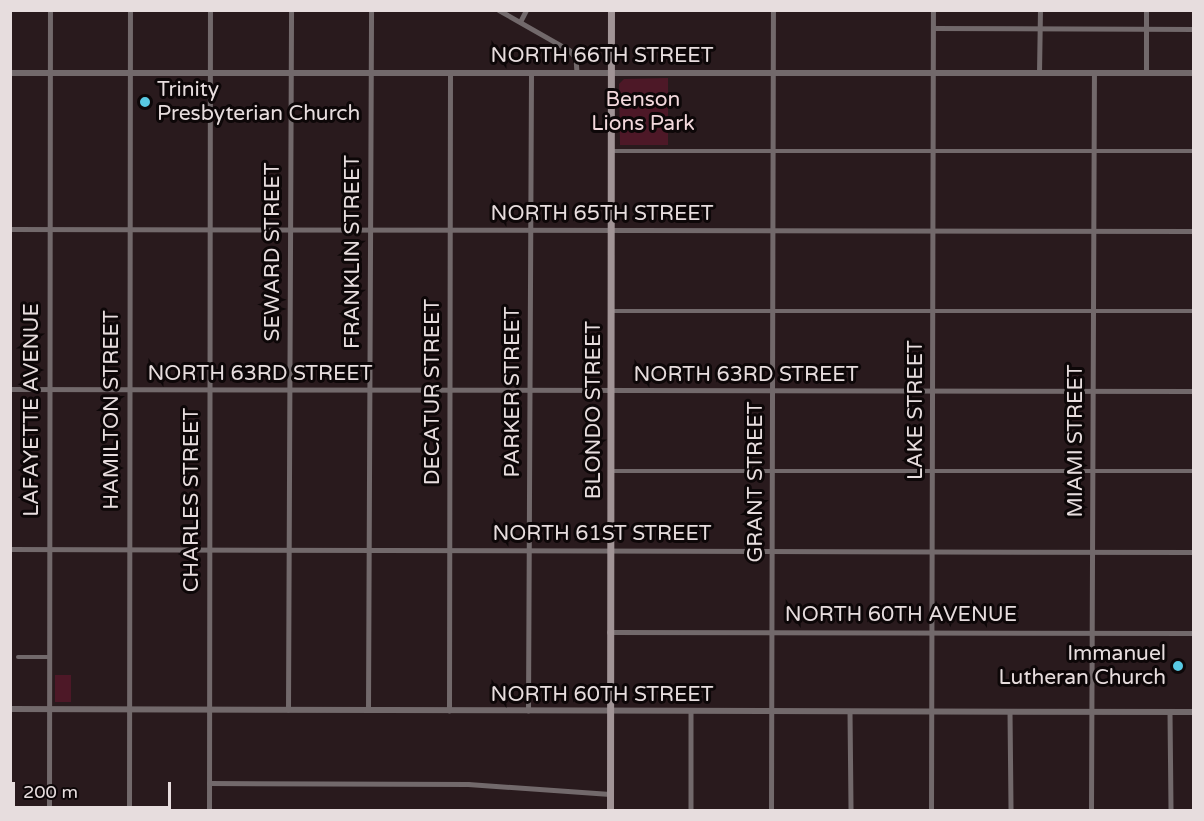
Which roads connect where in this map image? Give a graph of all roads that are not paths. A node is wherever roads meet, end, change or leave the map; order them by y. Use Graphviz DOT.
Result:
graph roads {
  1 [pos="50,10"];
  2 [pos="130,10"];
  3 [pos="210,10"];
  4 [pos="291,10"];
  5 [pos="371,10"];
  6 [pos="499,10"];
  7 [pos="526,10"];
  8 [pos="611,10"];
  9 [pos="772,10"];
  10 [pos="933,10"];
  11 [pos="1040,10"];
  12 [pos="1146,10"];
  13 [pos="520,22"];
  14 [pos="933,28"];
  15 [pos="1040,29"];
  16 [pos="1146,29"];
  17 [pos="1194,29"];
  18 [pos="611,72"];
  19 [pos="773,72"];
  20 [pos="933,72"];
  21 [pos="1039,72"];
  22 [pos="10,73"];
  23 [pos="50,73"];
  24 [pos="130,73"];
  25 [pos="210,73"];
  26 [pos="290,73"];
  27 [pos="370,73"];
  28 [pos="577,73"];
  29 [pos="1094,73"];
  30 [pos="1146,73"];
  31 [pos="1194,73"];
  32 [pos="450,74"];
  33 [pos="531,74"];
  34 [pos="611,151"];
  35 [pos="773,151"];
  36 [pos="934,151"];
  37 [pos="1094,151"];
  38 [pos="1194,151"];
  39 [pos="10,229"];
  40 [pos="129,229"];
  41 [pos="49,230"];
  42 [pos="209,230"];
  43 [pos="289,230"];
  44 [pos="369,230"];
  45 [pos="450,230"];
  46 [pos="530,231"];
  47 [pos="611,231"];
  48 [pos="773,231"];
  49 [pos="933,231"];
  50 [pos="1094,231"];
  51 [pos="1194,231"];
  52 [pos="610,311"];
  53 [pos="773,311"];
  54 [pos="933,311"];
  55 [pos="1093,311"];
  56 [pos="1194,311"];
  57 [pos="10,389"];
  58 [pos="48,389"];
  59 [pos="129,390"];
  60 [pos="209,390"];
  61 [pos="289,390"];
  62 [pos="369,391"];
  63 [pos="449,391"];
  64 [pos="530,391"];
  65 [pos="610,391"];
  66 [pos="772,391"];
  67 [pos="933,391"];
  68 [pos="1093,391"];
  69 [pos="1194,391"];
  70 [pos="610,471"];
  71 [pos="1194,471"];
  72 [pos="772,472"];
  73 [pos="932,472"];
  74 [pos="1092,472"];
  75 [pos="10,549"];
  76 [pos="48,549"];
  77 [pos="128,549"];
  78 [pos="208,549"];
  79 [pos="289,549"];
  80 [pos="449,549"];
  81 [pos="369,550"];
  82 [pos="529,550"];
  83 [pos="610,551"];
  84 [pos="772,552"];
  85 [pos="932,552"];
  86 [pos="1092,552"];
  87 [pos="1194,552"];
  88 [pos="609,632"];
  89 [pos="771,632"];
  90 [pos="931,632"];
  91 [pos="1092,632"];
  92 [pos="1194,633"];
  93 [pos="18,657"];
  94 [pos="48,657"];
  95 [pos="10,709"];
  96 [pos="48,709"];
  97 [pos="128,709"];
  98 [pos="208,710"];
  99 [pos="288,710"];
  100 [pos="368,711"];
  101 [pos="449,711"];
  102 [pos="528,711"];
  103 [pos="690,711"];
  104 [pos="771,711"];
  105 [pos="850,711"];
  106 [pos="930,711"];
  107 [pos="1010,711"];
  108 [pos="609,712"];
  109 [pos="1091,712"];
  110 [pos="1170,712"];
  111 [pos="1194,712"];
  112 [pos="209,783"];
  113 [pos="610,794"];
  114 [pos="49,810"];
  115 [pos="129,810"];
  116 [pos="209,810"];
  117 [pos="610,810"];
  118 [pos="691,810"];
  119 [pos="771,810"];
  120 [pos="851,810"];
  121 [pos="931,810"];
  122 [pos="1011,810"];
  123 [pos="1091,810"];
  124 [pos="1171,810"];
  1 -- 23 [label="street, LAFAYETTE AVENUE"];
  2 -- 24 [label="street, HAMILTON STREET"];
  3 -- 25 [label="street, CHARLES STREET"];
  4 -- 26 [label="street, SEWARD STREET"];
  5 -- 27 [label="street, FRANKLIN STREET"];
  6 -- 13 [label="street"];
  7 -- 13 [label="street"];
  8 -- 18 [label="main road, BLONDO STREET"];
  9 -- 19 [label="street, GRANT STREET"];
  10 -- 14 [label="street, LAKE STREET"];
  11 -- 15 [label="street"];
  12 -- 16 [label="street"];
  13 -- 28 [label="street"];
  14 -- 15 [label="street"];
  14 -- 20 [label="street, LAKE STREET"];
  15 -- 16 [label="street"];
  15 -- 21 [label="street"];
  16 -- 17 [label="street"];
  16 -- 30 [label="street"];
  18 -- 19 [label="street, NORTH 66TH STREET"];
  18 -- 28 [label="street, NORTH 66TH STREET"];
  18 -- 34 [label="main road, BLONDO STREET"];
  19 -- 20 [label="street, NORTH 66TH STREET"];
  19 -- 35 [label="street, GRANT STREET"];
  20 -- 21 [label="street, NORTH 66TH STREET"];
  20 -- 36 [label="street, LAKE STREET"];
  21 -- 29 [label="street, NORTH 66TH STREET"];
  22 -- 23 [label="street, NORTH 66TH STREET"];
  23 -- 24 [label="street, NORTH 66TH STREET"];
  23 -- 41 [label="street, LAFAYETTE AVENUE"];
  24 -- 25 [label="street, NORTH 66TH STREET"];
  24 -- 40 [label="street, HAMILTON STREET"];
  25 -- 26 [label="street, NORTH 66TH STREET"];
  25 -- 42 [label="street, CHARLES STREET"];
  26 -- 27 [label="street, NORTH 66TH STREET"];
  26 -- 43 [label="street, SEWARD STREET"];
  27 -- 32 [label="street, NORTH 66TH STREET"];
  27 -- 44 [label="street, FRANKLIN STREET"];
  28 -- 33 [label="street, NORTH 66TH STREET"];
  29 -- 30 [label="street, NORTH 66TH STREET"];
  29 -- 37 [label="street, MIAMI STREET"];
  30 -- 31 [label="street, NORTH 66TH STREET"];
  32 -- 33 [label="street, NORTH 66TH STREET"];
  32 -- 45 [label="street, DECATUR STREET"];
  33 -- 46 [label="street, PARKER STREET"];
  34 -- 35 [label="street"];
  34 -- 47 [label="main road, BLONDO STREET"];
  35 -- 36 [label="street"];
  35 -- 48 [label="street, GRANT STREET"];
  36 -- 37 [label="street"];
  36 -- 49 [label="street, LAKE STREET"];
  37 -- 38 [label="street"];
  37 -- 50 [label="street, MIAMI STREET"];
  39 -- 41 [label="street, NORTH 65TH STREET"];
  40 -- 41 [label="street, NORTH 65TH STREET"];
  40 -- 42 [label="street, NORTH 65TH STREET"];
  40 -- 59 [label="street, HAMILTON STREET"];
  41 -- 58 [label="street, LAFAYETTE AVENUE"];
  42 -- 43 [label="street, NORTH 65TH STREET"];
  42 -- 60 [label="street, CHARLES STREET"];
  43 -- 44 [label="street, NORTH 65TH STREET"];
  43 -- 61 [label="street, SEWARD STREET"];
  44 -- 45 [label="street, NORTH 65TH STREET"];
  44 -- 62 [label="street, FRANKLIN STREET"];
  45 -- 46 [label="street, NORTH 65TH STREET"];
  45 -- 63 [label="street, DECATUR STREET"];
  46 -- 47 [label="street, NORTH 65TH STREET"];
  46 -- 64 [label="street, PARKER STREET"];
  47 -- 48 [label="street, NORTH 65TH STREET"];
  47 -- 52 [label="main road, BLONDO STREET"];
  48 -- 49 [label="street, NORTH 65TH STREET"];
  48 -- 53 [label="street, GRANT STREET"];
  49 -- 50 [label="street, NORTH 65TH STREET"];
  49 -- 54 [label="street, LAKE STREET"];
  50 -- 51 [label="street, NORTH 65TH STREET"];
  50 -- 55 [label="street, MIAMI STREET"];
  52 -- 53 [label="street"];
  52 -- 65 [label="main road, BLONDO STREET"];
  53 -- 54 [label="street"];
  53 -- 66 [label="street, GRANT STREET"];
  54 -- 55 [label="street"];
  54 -- 67 [label="street, LAKE STREET"];
  55 -- 56 [label="street"];
  55 -- 68 [label="street, MIAMI STREET"];
  57 -- 58 [label="street, NORTH 63RD STREET"];
  58 -- 59 [label="street, NORTH 63RD STREET"];
  58 -- 76 [label="street, LAFAYETTE AVENUE"];
  59 -- 60 [label="street, NORTH 63RD STREET"];
  59 -- 77 [label="street, HAMILTON STREET"];
  60 -- 61 [label="street, NORTH 63RD STREET"];
  60 -- 78 [label="street, CHARLES STREET"];
  61 -- 62 [label="street, NORTH 63RD STREET"];
  61 -- 79 [label="street, SEWARD STREET"];
  62 -- 63 [label="street, NORTH 63RD STREET"];
  62 -- 81 [label="street, FRANKLIN STREET"];
  63 -- 64 [label="street, NORTH 63RD STREET"];
  63 -- 80 [label="street, DECATUR STREET"];
  64 -- 65 [label="street, NORTH 63RD STREET"];
  64 -- 82 [label="street, PARKER STREET"];
  65 -- 66 [label="street, NORTH 63RD STREET"];
  65 -- 70 [label="main road, BLONDO STREET"];
  66 -- 67 [label="street, NORTH 63RD STREET"];
  66 -- 72 [label="street, GRANT STREET"];
  67 -- 68 [label="street, NORTH 63RD STREET"];
  67 -- 73 [label="street, LAKE STREET"];
  68 -- 69 [label="street, NORTH 63RD STREET"];
  68 -- 74 [label="street, MIAMI STREET"];
  70 -- 72 [label="street"];
  70 -- 83 [label="main road, BLONDO STREET"];
  71 -- 74 [label="street"];
  72 -- 73 [label="street"];
  72 -- 84 [label="street, GRANT STREET"];
  73 -- 74 [label="street"];
  73 -- 85 [label="street, LAKE STREET"];
  74 -- 86 [label="street, MIAMI STREET"];
  75 -- 76 [label="street, NORTH 61ST STREET"];
  76 -- 77 [label="street, NORTH 61ST STREET"];
  76 -- 94 [label="street, LAFAYETTE AVENUE"];
  77 -- 78 [label="street, NORTH 61ST STREET"];
  77 -- 97 [label="street, HAMILTON STREET"];
  78 -- 79 [label="street, NORTH 61ST STREET"];
  78 -- 98 [label="street, CHARLES STREET"];
  79 -- 81 [label="street, NORTH 61ST STREET"];
  79 -- 99 [label="street, SEWARD STREET"];
  80 -- 81 [label="street, NORTH 61ST STREET"];
  80 -- 82 [label="street, NORTH 61ST STREET"];
  80 -- 101 [label="street, DECATUR STREET"];
  81 -- 100 [label="street, FRANKLIN STREET"];
  82 -- 83 [label="street, NORTH 61ST STREET"];
  82 -- 102 [label="street, PARKER STREET"];
  83 -- 84 [label="street, NORTH 61ST STREET"];
  83 -- 88 [label="main road, BLONDO STREET"];
  84 -- 85 [label="street, NORTH 61ST STREET"];
  84 -- 89 [label="street, GRANT STREET"];
  85 -- 86 [label="street, NORTH 61ST STREET"];
  85 -- 90 [label="street, LAKE STREET"];
  86 -- 87 [label="street, NORTH 61ST STREET"];
  86 -- 91 [label="street, MIAMI STREET"];
  88 -- 89 [label="street, NORTH 60TH AVENUE"];
  88 -- 108 [label="main road, BLONDO STREET"];
  89 -- 90 [label="street, NORTH 60TH AVENUE"];
  89 -- 104 [label="street, GRANT STREET"];
  90 -- 91 [label="street, NORTH 60TH AVENUE"];
  90 -- 106 [label="street, LAKE STREET"];
  91 -- 92 [label="street, NORTH 60TH AVENUE"];
  91 -- 109 [label="street, MIAMI STREET"];
  93 -- 94 [label="street"];
  94 -- 96 [label="street, LAFAYETTE AVENUE"];
  95 -- 96 [label="street, NORTH 60TH STREET"];
  96 -- 97 [label="street, NORTH 60TH STREET"];
  96 -- 114 [label="street, LAFAYETTE AVENUE"];
  97 -- 98 [label="street, NORTH 60TH STREET"];
  97 -- 115 [label="street, HAMILTON STREET"];
  98 -- 99 [label="street, NORTH 60TH STREET"];
  98 -- 112 [label="street, CHARLES STREET"];
  99 -- 100 [label="street, NORTH 60TH STREET"];
  100 -- 101 [label="street, NORTH 60TH STREET"];
  101 -- 102 [label="street, NORTH 60TH STREET"];
  102 -- 108 [label="street, NORTH 60TH STREET"];
  103 -- 104 [label="street, NORTH 60TH STREET"];
  103 -- 108 [label="street, NORTH 60TH STREET"];
  103 -- 118 [label="street"];
  104 -- 105 [label="street, NORTH 60TH STREET"];
  104 -- 119 [label="street, GRANT STREET"];
  105 -- 106 [label="street, NORTH 60TH STREET"];
  105 -- 120 [label="street"];
  106 -- 107 [label="street, NORTH 60TH STREET"];
  106 -- 121 [label="street, LAKE STREET"];
  107 -- 109 [label="street, NORTH 60TH STREET"];
  107 -- 122 [label="street"];
  108 -- 113 [label="main road, BLONDO STREET"];
  109 -- 110 [label="street, NORTH 60TH STREET"];
  109 -- 123 [label="street, MIAMI STREET"];
  110 -- 111 [label="street, NORTH 60TH STREET"];
  110 -- 124 [label="street"];
  112 -- 113 [label="street"];
  112 -- 116 [label="street, CHARLES STREET"];
  113 -- 117 [label="main road, BLONDO STREET"];
}
